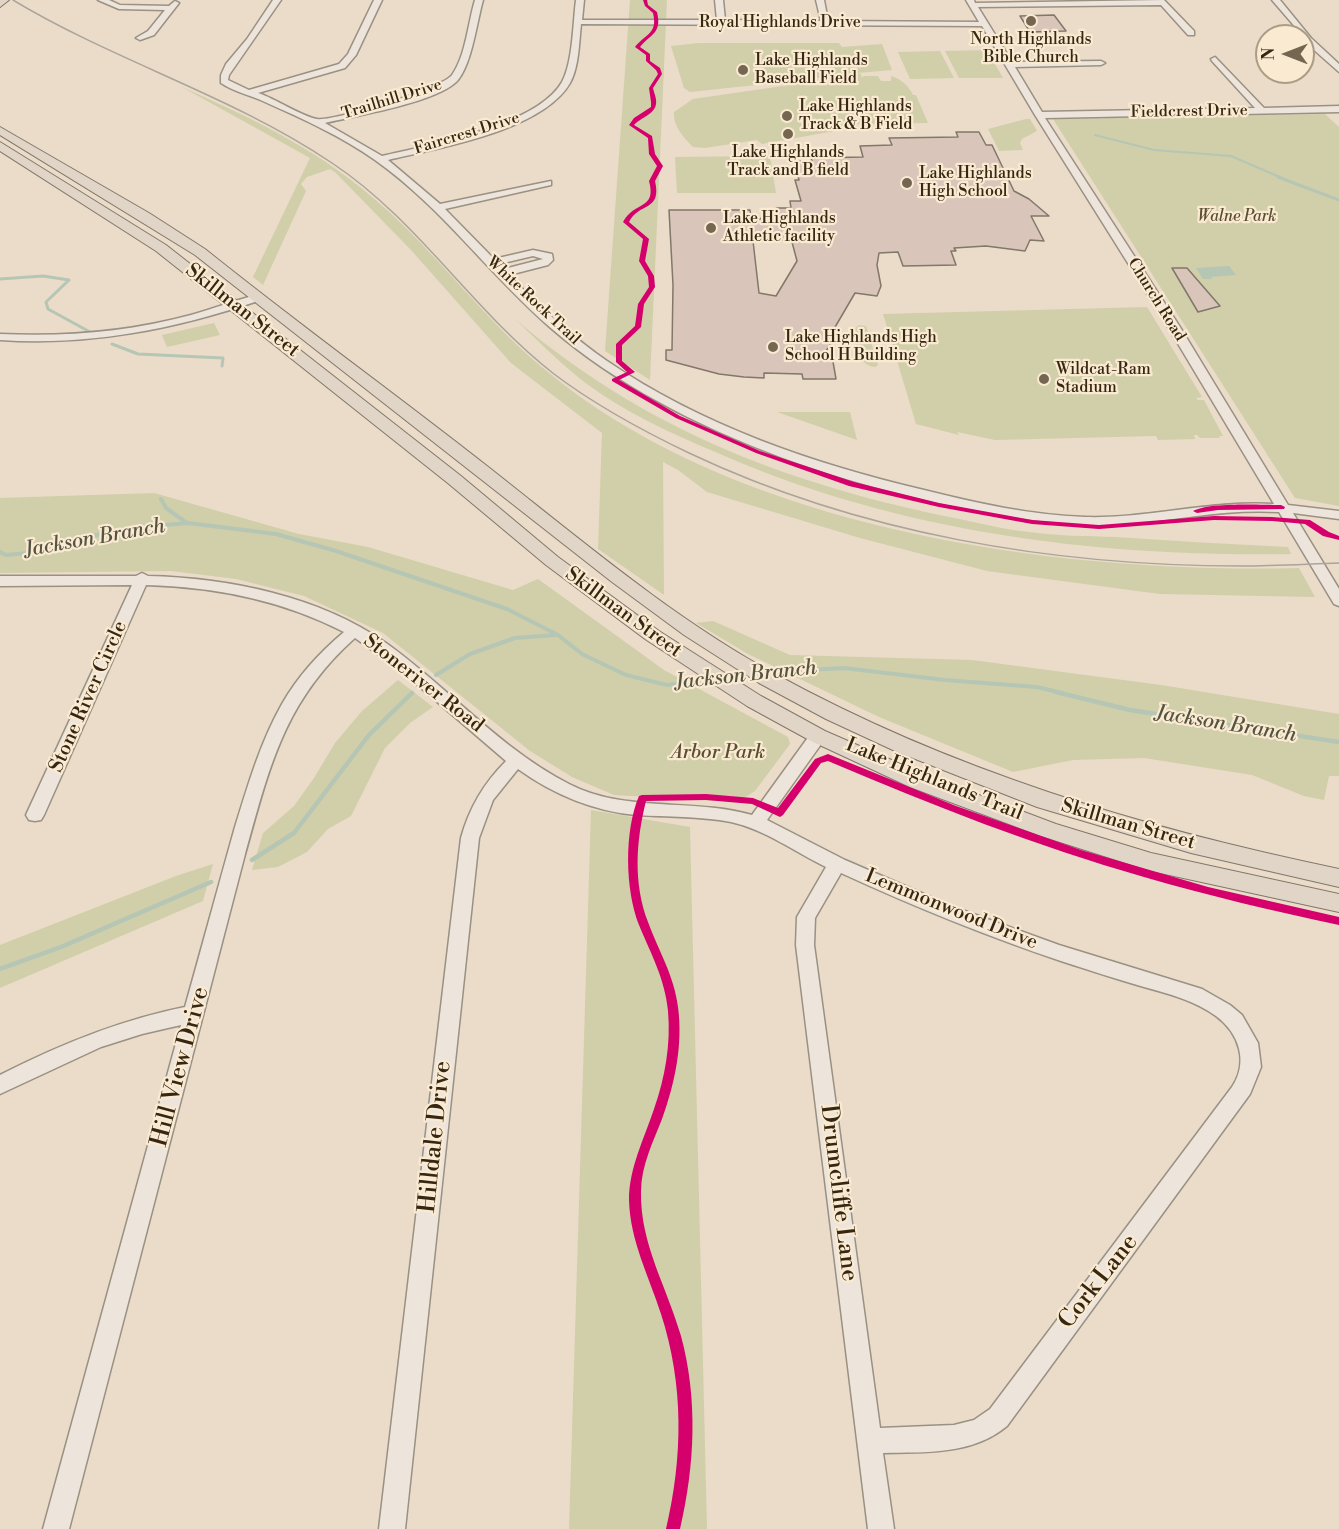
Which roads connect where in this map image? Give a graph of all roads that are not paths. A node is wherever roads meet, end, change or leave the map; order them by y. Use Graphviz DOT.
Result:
graph roads {
  1 [pos="4,0"];
  2 [pos="102,0"];
  3 [pos="177,0"];
  4 [pos="277,0"];
  5 [pos="378,0"];
  6 [pos="479,0"];
  7 [pos="580,0"];
  8 [pos="720,0"];
  9 [pos="820,0"];
  10 [pos="1276,0"];
  11 [pos="971,2"];
  12 [pos="1044,2"];
  13 [pos="1162,2"];
  14 [pos="0,4"];
  15 [pos="171,8"];
  16 [pos="577,22"];
  17 [pos="721,22"];
  18 [pos="825,23"];
  19 [pos="983,24"];
  20 [pos="1191,33"];
  21 [pos="140,38"];
  22 [pos="248,45"];
  23 [pos="1215,59"];
  24 [pos="1101,63"];
  25 [pos="1008,65"];
  26 [pos="1339,69"];
  27 [pos="250,92"];
  28 [pos="1339,109"];
  29 [pos="1262,111"];
  30 [pos="1039,115"];
  31 [pos="319,122"];
  32 [pos="0,130"];
  33 [pos="0,146"];
  34 [pos="381,159"];
  35 [pos="548,183"];
  36 [pos="438,208"];
  37 [pos="492,263"];
  38 [pos="502,273"];
  39 [pos="257,298"];
  40 [pos="235,305"];
  41 [pos="0,337"];
  42 [pos="524,505"];
  43 [pos="1281,507"];
  44 [pos="1339,515"];
  45 [pos="497,516"];
  46 [pos="142,579"];
  47 [pos="0,581"];
  48 [pos="1339,601"];
  49 [pos="355,630"];
  50 [pos="809,731"];
  51 [pos="914,750"];
  52 [pos="517,760"];
  53 [pos="653,812"];
  54 [pos="35,815"];
  55 [pos="756,822"];
  56 [pos="837,864"];
  57 [pos="1339,878"];
  58 [pos="1339,903"];
  59 [pos="195,1014"];
  60 [pos="1243,1030"];
  61 [pos="0,1085"];
  62 [pos="870,1442"];
  63 [pos="56,1529"];
  64 [pos="392,1529"];
  65 [pos="881,1529"];
  1 -- 14 [label="main road"];
  2 -- 15 [label="street"];
  3 -- 15 [label="street"];
  4 -- 22 [label="street"];
  5 -- 27 [label="street"];
  6 -- 31 [label="street, Trailhill Drive"];
  7 -- 16 [label="street, Faircrest Drive"];
  8 -- 17 [label="street"];
  9 -- 18 [label="street"];
  10 -- 26 [label="street"];
  11 -- 12 [label="street"];
  11 -- 19 [label="street, Church Road"];
  12 -- 13 [label="street"];
  13 -- 20 [label="street"];
  15 -- 21 [label="street"];
  16 -- 17 [label="street, Royal Highlands Drive"];
  16 -- 34 [label="street, Faircrest Drive"];
  17 -- 18 [label="street, Royal Highlands Drive"];
  18 -- 19 [label="street, Royal Highlands Drive"];
  19 -- 25 [label="street, Church Road"];
  22 -- 27 [label="street, White Rock Trail"];
  22 -- 27 [label="street, White Rock Trail"];
  23 -- 29 [label="street"];
  24 -- 25 [label="street"];
  25 -- 30 [label="street, Church Road"];
  27 -- 31 [label="street, White Rock Trail"];
  28 -- 29 [label="street, Fieldcrest Drive"];
  29 -- 30 [label="street, Fieldcrest Drive"];
  30 -- 43 [label="street, Church Road"];
  31 -- 34 [label="street, White Rock Trail"];
  32 -- 39 [label="main road, Skillman Street"];
  33 -- 40 [label="main road, Skillman Street"];
  34 -- 36 [label="street, White Rock Trail"];
  35 -- 36 [label="street"];
  36 -- 37 [label="street, White Rock Trail"];
  37 -- 38 [label="street, White Rock Trail"];
  37 -- 38 [label="street"];
  38 -- 43 [label="street, White Rock Trail"];
  39 -- 40 [label="street"];
  39 -- 42 [label="main road, Skillman Street"];
  40 -- 41 [label="street"];
  40 -- 45 [label="main road, Skillman Street"];
  42 -- 45 [label="main road"];
  42 -- 51 [label="main road, Skillman Street"];
  43 -- 44 [label="street, White Rock Trail"];
  43 -- 48 [label="street, Church Road"];
  45 -- 50 [label="main road, Skillman Street"];
  46 -- 47 [label="street, Stoneriver Road"];
  46 -- 49 [label="street, Stoneriver Road"];
  46 -- 54 [label="street, Stone River Circle"];
  49 -- 52 [label="street, Stoneriver Road"];
  49 -- 59 [label="street, Hill View Drive"];
  50 -- 51 [label="main road"];
  50 -- 55 [label="street"];
  50 -- 58 [label="main road, Skillman Street"];
  51 -- 57 [label="main road, Skillman Street"];
  52 -- 53 [label="street, Stoneriver Road"];
  52 -- 64 [label="street, Hilldale Drive"];
  53 -- 55 [label="street, Lemmonwood Drive"];
  55 -- 56 [label="street, Lemmonwood Drive"];
  56 -- 60 [label="street, Lemmonwood Drive"];
  56 -- 62 [label="street, Drumcliffe Lane"];
  59 -- 61 [label="street"];
  59 -- 63 [label="street, Hill View Drive"];
  60 -- 62 [label="street, Cork Lane"];
  62 -- 65 [label="street, Drumcliffe Lane"];
}
